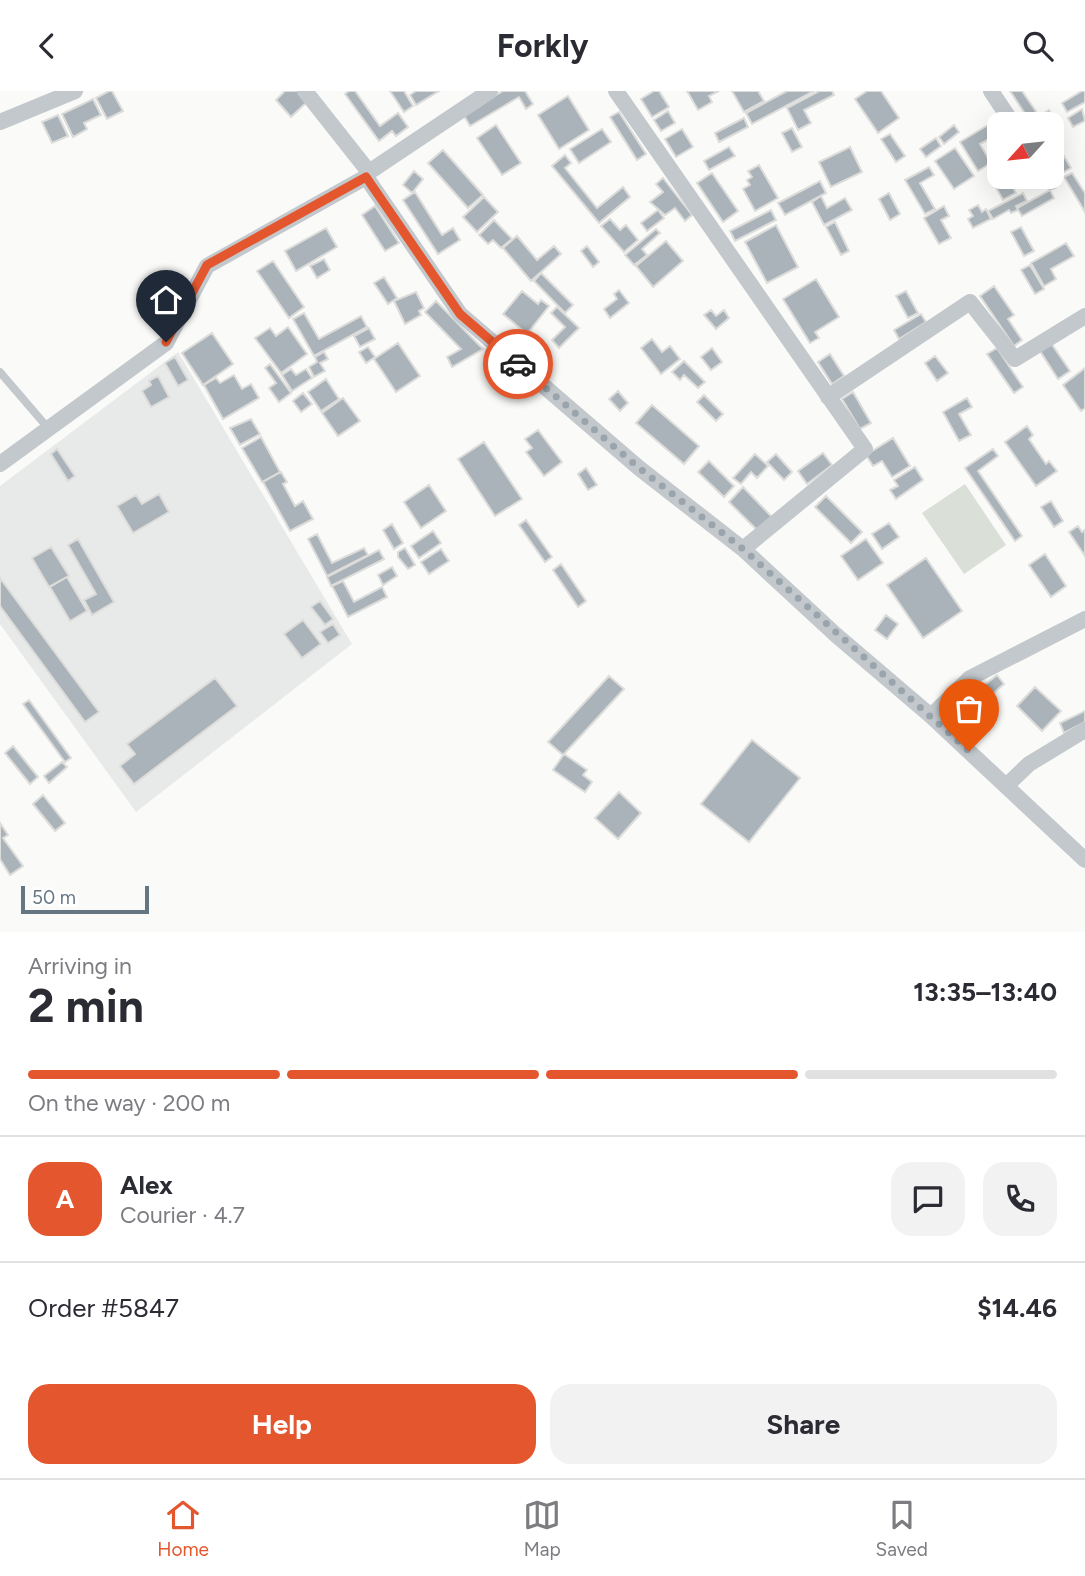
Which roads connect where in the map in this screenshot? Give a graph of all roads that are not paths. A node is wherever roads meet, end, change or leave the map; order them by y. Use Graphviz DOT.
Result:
graph roads {
  1 [pos="75,91"];
  2 [pos="305,91"];
  3 [pos="490,91"];
  4 [pos="616,91"];
  5 [pos="991,91"];
  6 [pos="1005,112"];
  7 [pos="0,122"];
  8 [pos="368,174"];
  9 [pos="1085,316"];
  10 [pos="0,372"];
  11 [pos="828,397"];
  12 [pos="48,428"];
  13 [pos="0,464"];
  14 [pos="743,549"];
  15 [pos="1085,619"];
  16 [pos="931,716"];
  17 [pos="1085,730"];
  18 [pos="1006,786"];
  19 [pos="1085,860"];
  1 -- 7 [label="street"];
  2 -- 8 [label="street"];
  3 -- 8 [label="street"];
  4 -- 11 [label="street"];
  5 -- 6 [label="street"];
  8 -- 12 [label="street"];
  8 -- 14 [label="street"];
  9 -- 11 [label="street"];
  10 -- 12 [label="lane"];
  11 -- 14 [label="street"];
  12 -- 13 [label="street"];
  14 -- 16 [label="street"];
  15 -- 16 [label="street"];
  16 -- 18 [label="street"];
  17 -- 18 [label="street"];
  18 -- 19 [label="street"];
}
